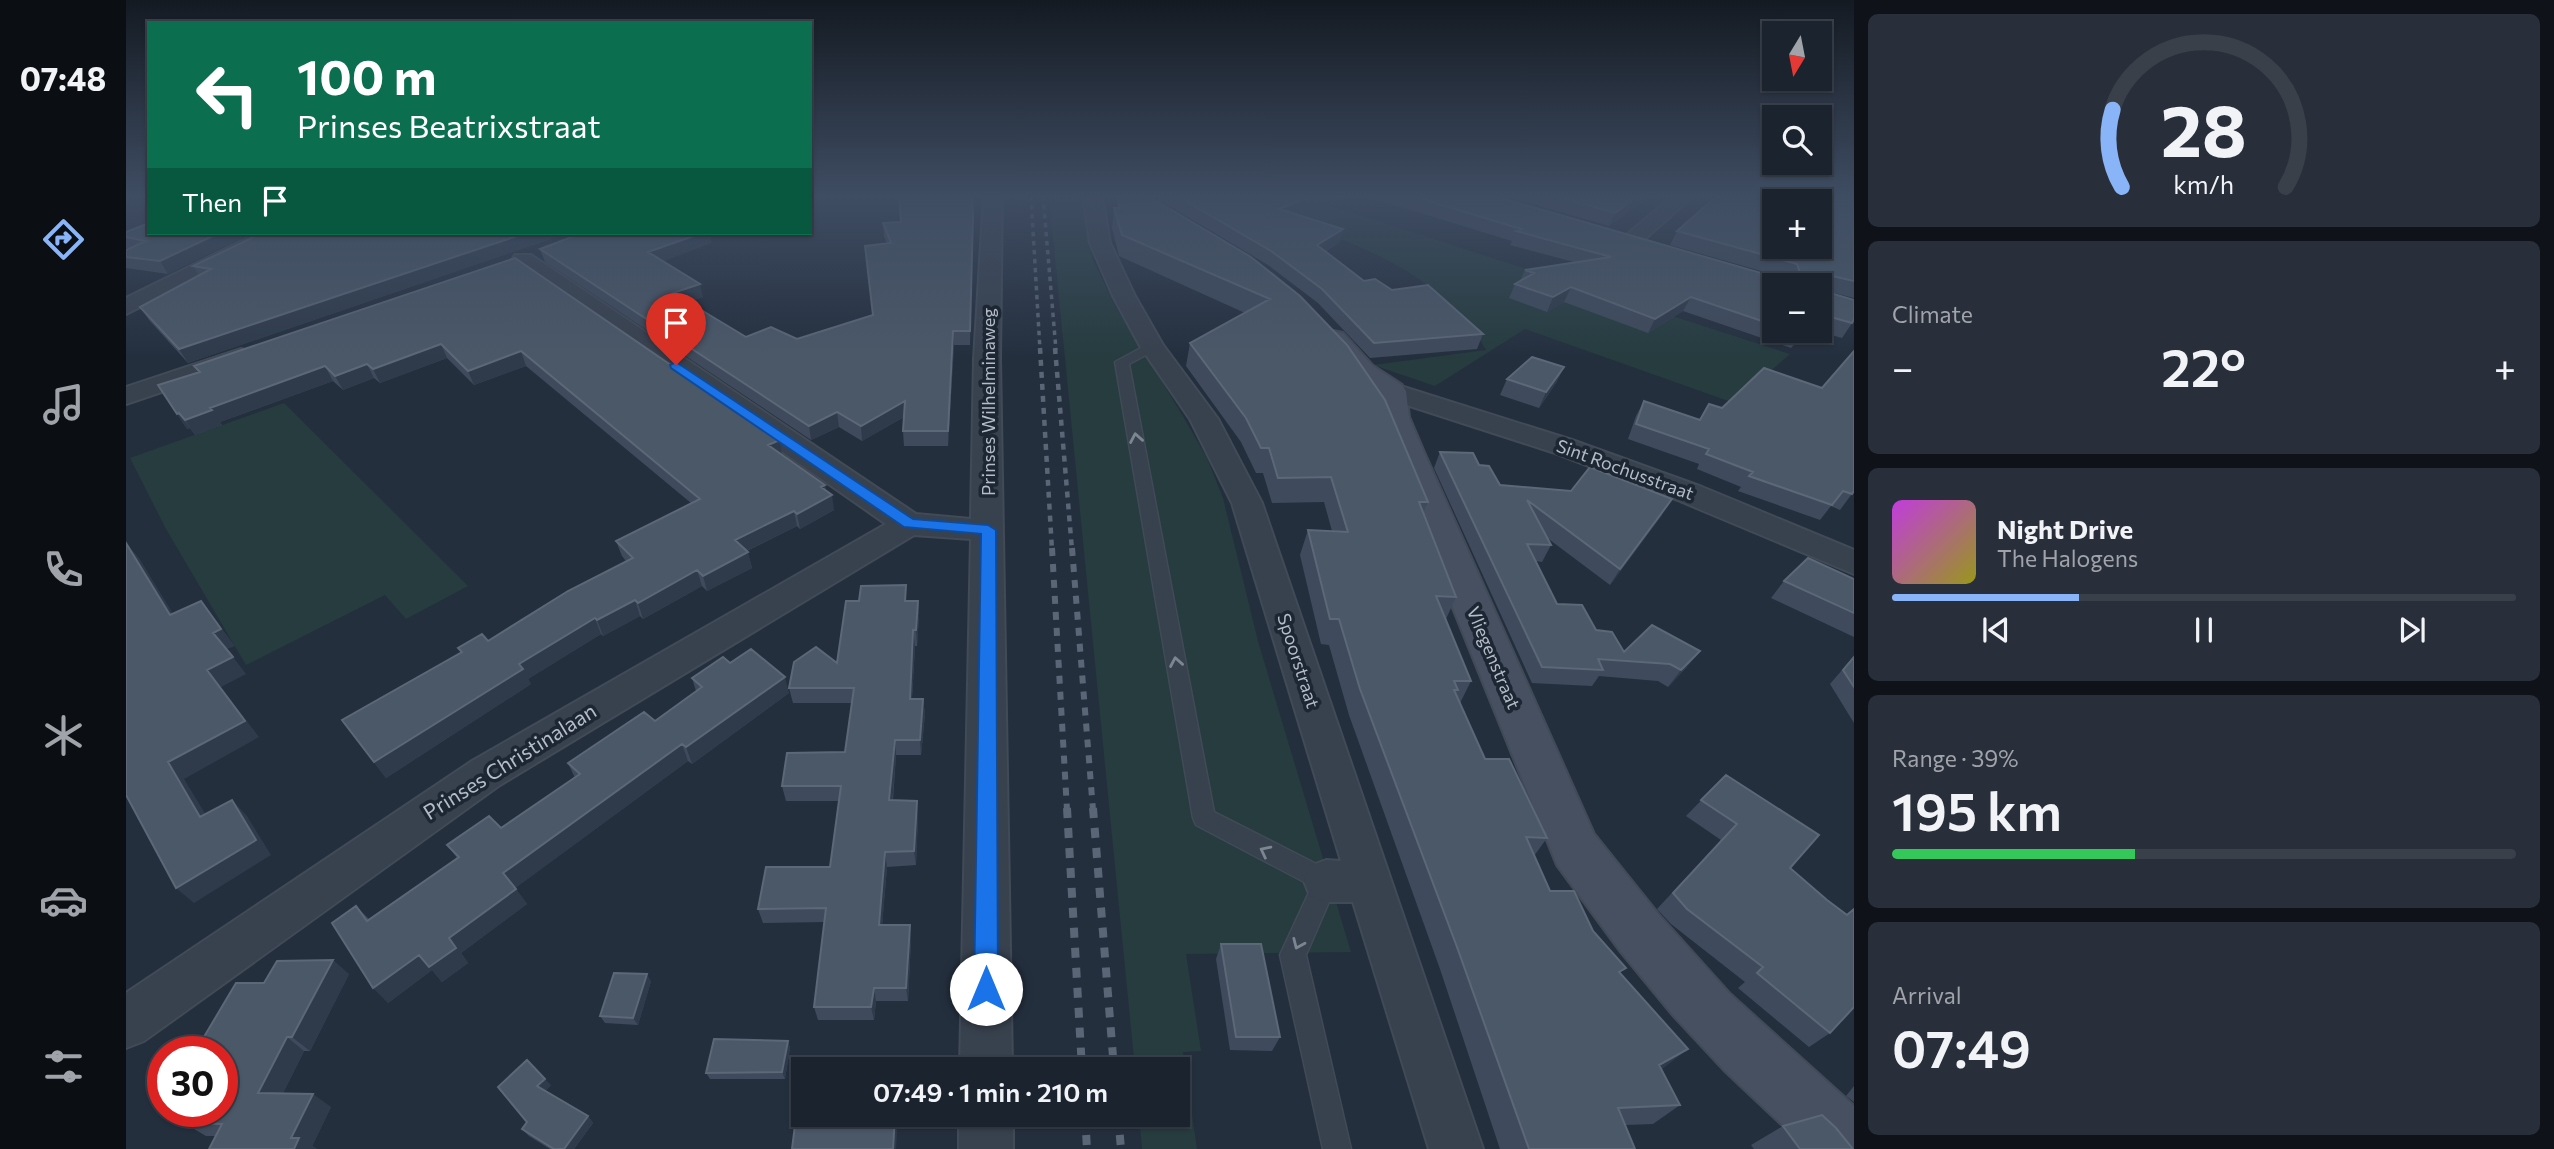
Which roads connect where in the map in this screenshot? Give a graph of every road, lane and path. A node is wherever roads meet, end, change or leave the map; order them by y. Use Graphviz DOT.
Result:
graph roads {
  1 [pos="240,250"];
  2 [pos="991,250"];
  3 [pos="1103,250"];
  4 [pos="496,269"];
  5 [pos="126,307"];
  6 [pos="1315,320"];
  7 [pos="1152,346"];
  8 [pos="258,351"];
  9 [pos="1391,391"];
  10 [pos="126,396"];
  11 [pos="909,524"];
  12 [pos="988,530"];
  13 [pos="1854,563"];
  14 [pos="1348,882"];
  15 [pos="126,1023"];
  16 [pos="986,1057"];
  17 [pos="986,1127"];
  18 [pos="986,1149"];
  19 [pos="1337,1149"];
  20 [pos="1456,1149"];
  21 [pos="1854,1149"];
  1 -- 5 [label="street"];
  2 -- 12 [label="street, Prinses Wilhelminaweg"];
  3 -- 7 [label="street, Spoorstraat"];
  4 -- 11 [label="street"];
  6 -- 9 [label="main road"];
  7 -- 14 [label="street, Spoorstraat"];
  14 -- 7 [label="lane, one-way"];
  8 -- 10 [label="street"];
  9 -- 13 [label="street, Sint Rochusstraat"];
  9 -- 21 [label="main road, Vliegenstraat"];
  11 -- 12 [label="street"];
  11 -- 15 [label="street, Prinses Christinalaan"];
  12 -- 16 [label="street, Prinses Wilhelminaweg"];
  14 -- 19 [label="lane, one-way"];
  14 -- 20 [label="street, Spoorstraat"];
  17 -- 18 [label="street"];
}
